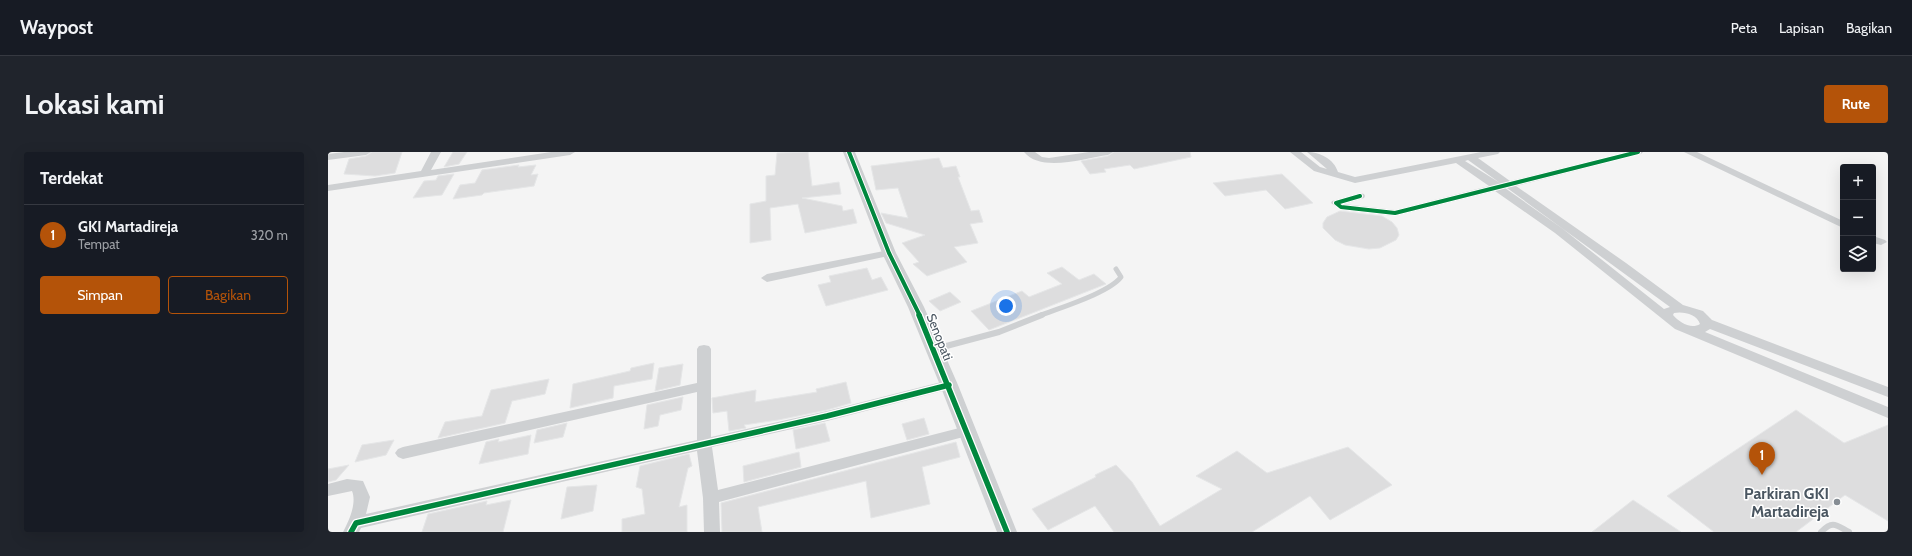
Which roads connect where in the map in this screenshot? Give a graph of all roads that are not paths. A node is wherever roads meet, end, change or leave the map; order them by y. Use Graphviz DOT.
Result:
graph roads {
  1 [pos="366,152"];
  2 [pos="436,152"];
  3 [pos="570,152"];
  4 [pos="848,152"];
  5 [pos="1029,152"];
  6 [pos="1108,152"];
  7 [pos="1295,152"];
  8 [pos="1312,152"];
  9 [pos="1495,152"];
  10 [pos="1638,152"];
  11 [pos="1689,152"];
  12 [pos="328,157"];
  13 [pos="1471,158"];
  14 [pos="1458,160"];
  15 [pos="1334,173"];
  16 [pos="424,174"];
  17 [pos="1509,185"];
  18 [pos="328,188"];
  19 [pos="1498,188"];
  20 [pos="1360,196"];
  21 [pos="1840,224"];
  22 [pos="1571,228"];
  23 [pos="1559,231"];
  24 [pos="889,253"];
  25 [pos="1116,269"];
  26 [pos="767,278"];
  27 [pos="1679,308"];
  28 [pos="1668,318"];
  29 [pos="1707,323"];
  30 [pos="1684,328"];
  31 [pos="704,349"];
  32 [pos="933,350"];
  33 [pos="1760,352"];
  34 [pos="949,385"];
  35 [pos="704,386"];
  36 [pos="1888,392"];
  37 [pos="1888,413"];
  38 [pos="968,431"];
  39 [pos="704,443"];
  40 [pos="403,452"];
  41 [pos="328,490"];
  42 [pos="711,498"];
  43 [pos="354,528"];
  44 [pos="712,532"];
  45 [pos="1007,532"];
  46 [pos="1821,532"];
  47 [pos="1849,532"];
  1 -- 12 [label="street"];
  2 -- 16 [label="street"];
  3 -- 16 [label="street"];
  4 -- 24 [label="street, Senopati"];
  5 -- 6 [label="street"];
  7 -- 15 [label="street"];
  8 -- 15 [label="street"];
  9 -- 13 [label="street"];
  10 -- 17 [label="street"];
  11 -- 21 [label="street"];
  13 -- 14 [label="street"];
  13 -- 17 [label="street"];
  14 -- 15 [label="street"];
  14 -- 19 [label="street"];
  16 -- 18 [label="street"];
  17 -- 19 [label="street"];
  17 -- 22 [label="street"];
  19 -- 20 [label="street"];
  19 -- 23 [label="street"];
  22 -- 23 [label="street"];
  22 -- 27 [label="street"];
  23 -- 28 [label="street"];
  24 -- 26 [label="street"];
  24 -- 32 [label="street, Senopati"];
  25 -- 32 [label="lane"];
  27 -- 28 [label="street"];
  27 -- 29 [label="street"];
  28 -- 30 [label="street"];
  29 -- 30 [label="street"];
  29 -- 33 [label="street"];
  30 -- 33 [label="street"];
  31 -- 35 [label="street"];
  32 -- 34 [label="street, Senopati"];
  33 -- 36 [label="street"];
  33 -- 37 [label="street"];
  34 -- 38 [label="street, Senopati"];
  34 -- 39 [label="street"];
  35 -- 39 [label="street"];
  35 -- 40 [label="street"];
  38 -- 42 [label="street"];
  38 -- 45 [label="street, Senopati"];
  39 -- 42 [label="street"];
  39 -- 43 [label="street"];
  41 -- 43 [label="street"];
  42 -- 44 [label="street"];
  46 -- 47 [label="lane"];
}
